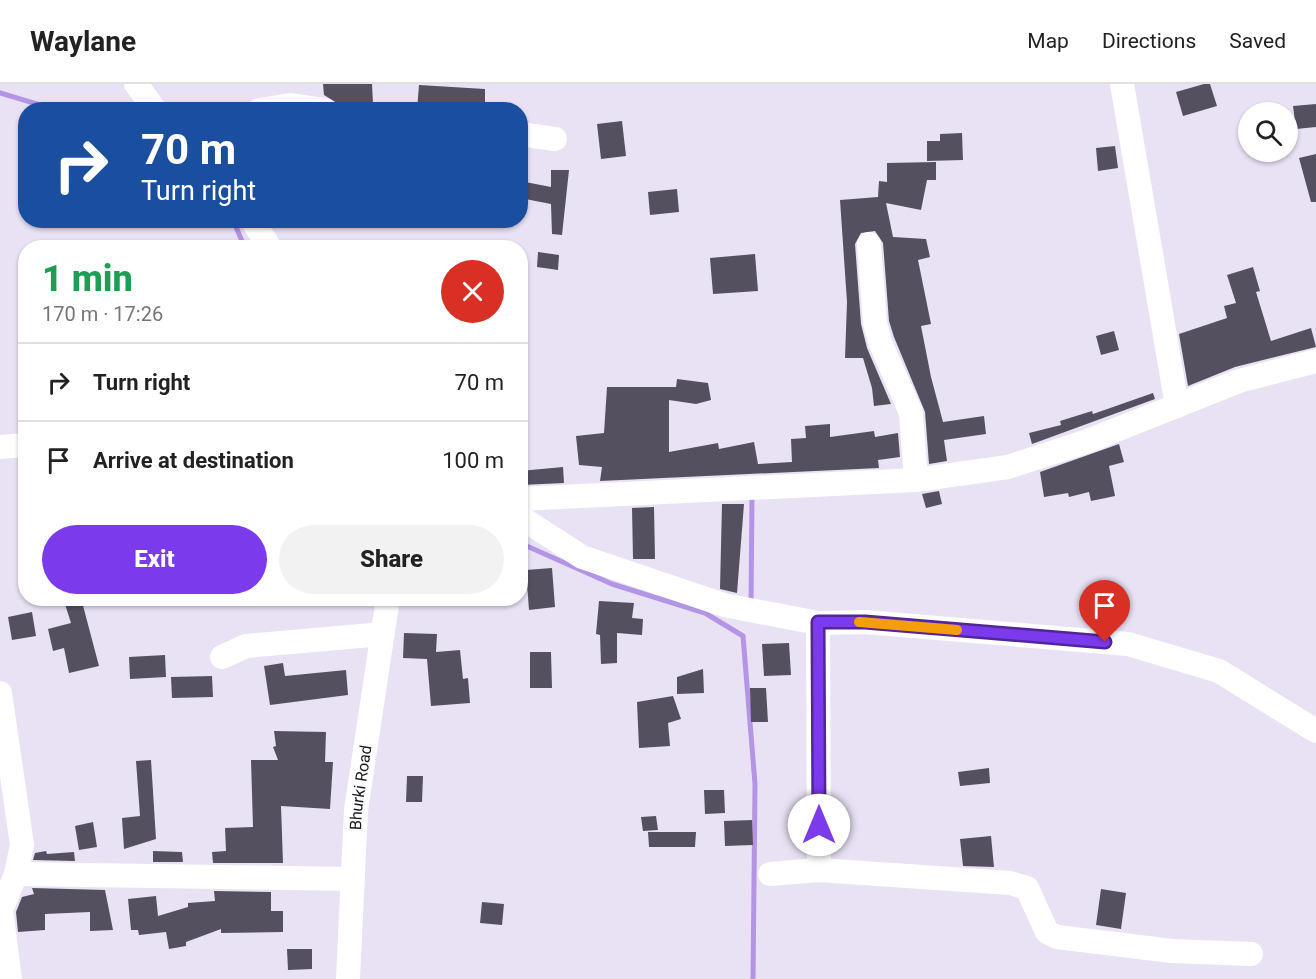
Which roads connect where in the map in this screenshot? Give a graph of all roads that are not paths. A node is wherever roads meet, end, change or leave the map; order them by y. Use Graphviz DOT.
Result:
graph roads {
  1 [pos="136,84"];
  2 [pos="1122,84"];
  3 [pos="149,102"];
  4 [pos="528,135"];
  5 [pos="555,139"];
  6 [pos="869,244"];
  7 [pos="1316,361"];
  8 [pos="1177,406"];
  9 [pos="18,446"];
  10 [pos="0,447"];
  11 [pos="916,480"];
  12 [pos="528,499"];
  13 [pos="528,522"];
  14 [pos="387,606"];
  15 [pos="818,622"];
  16 [pos="383,634"];
  17 [pos="222,657"];
  18 [pos="0,693"];
  19 [pos="1316,731"];
  20 [pos="819,870"];
  21 [pos="16,874"];
  22 [pos="770,874"];
  23 [pos="353,879"];
  24 [pos="1251,954"];
  25 [pos="10,979"];
  26 [pos="348,979"];
  1 -- 3 [label="street"];
  2 -- 8 [label="street"];
  4 -- 5 [label="street"];
  6 -- 11 [label="street"];
  7 -- 8 [label="street"];
  8 -- 11 [label="street"];
  9 -- 10 [label="street"];
  11 -- 12 [label="street"];
  13 -- 15 [label="street"];
  14 -- 16 [label="street, Bhurki Road"];
  15 -- 19 [label="street"];
  15 -- 20 [label="street"];
  16 -- 17 [label="street"];
  16 -- 23 [label="street, Bhurki Road"];
  18 -- 21 [label="street"];
  20 -- 22 [label="street"];
  20 -- 24 [label="street"];
  21 -- 23 [label="street"];
  21 -- 25 [label="street"];
  23 -- 26 [label="street, Bhurki Road"];
}
